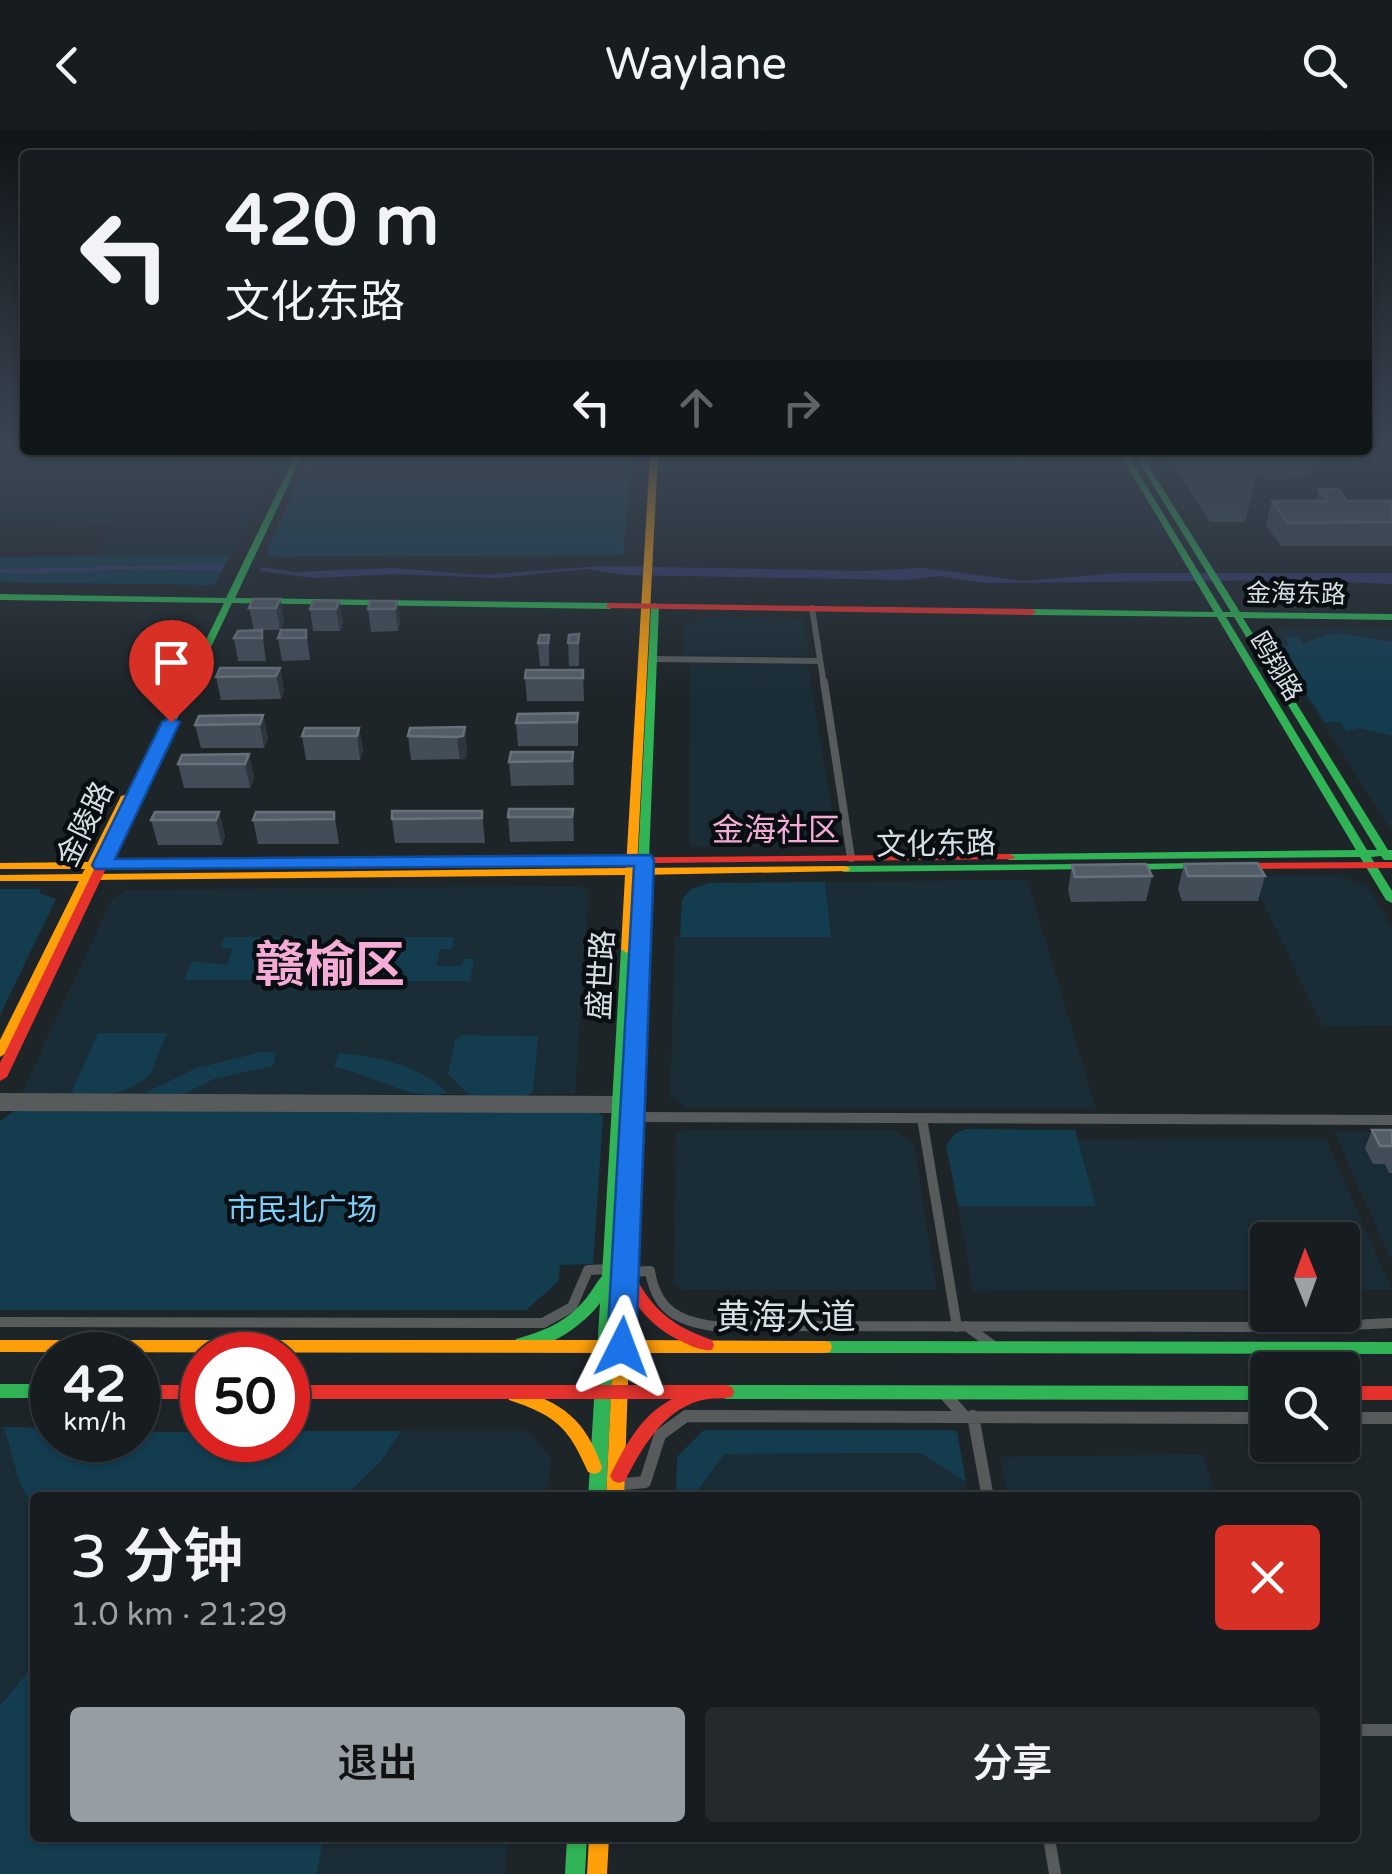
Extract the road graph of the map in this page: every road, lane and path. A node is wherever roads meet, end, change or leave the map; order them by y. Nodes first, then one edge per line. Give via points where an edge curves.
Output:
1 (257, 535) edge
2 (654, 535) edge
3 (1172, 535) edge
4 (1187, 535) edge
5 (0, 595) edge
6 (227, 598) junction
7 (651, 604) junction
8 (812, 608) junction
9 (1218, 612) junction
10 (1235, 613) junction
11 (1392, 615) edge
12 (653, 659) junction
13 (820, 661) junction
14 (851, 858) junction
15 (1367, 859) junction
16 (1390, 859) edge
17 (0, 866) edge
18 (638, 866) junction
19 (94, 871) junction
20 (0, 878) edge
21 (1392, 900) edge
22 (0, 1053) edge
23 (0, 1077) edge
24 (0, 1102) edge
25 (627, 1107) junction
26 (922, 1118) junction
27 (1392, 1120) edge
28 (610, 1269) junction
29 (626, 1270) junction
30 (0, 1322) edge
31 (1392, 1323) edge
32 (956, 1327) junction
33 (0, 1346) edge
34 (512, 1347) junction
35 (605, 1347) junction
36 (622, 1347) junction
37 (713, 1347) junction
38 (926, 1347) junction
39 (996, 1348) junction
40 (1392, 1348) edge
41 (0, 1392) edge
42 (30, 1392) edge
43 (310, 1392) edge
44 (504, 1392) junction
45 (602, 1392) junction
46 (620, 1392) junction
47 (710, 1392) junction
48 (943, 1392) junction
49 (996, 1392) junction
50 (1250, 1393) edge
51 (1360, 1393) edge
52 (1392, 1393) edge
53 (975, 1416) junction
54 (1250, 1418) edge
55 (1360, 1418) edge
56 (1392, 1418) edge
57 (598, 1482) junction
58 (615, 1488) edge
59 (597, 1492) edge
60 (987, 1492) edge
61 (1360, 1730) edge
62 (1392, 1730) edge
63 (577, 1842) edge
64 (599, 1842) edge
65 (1050, 1842) edge
66 (575, 1874) edge
67 (597, 1874) edge
68 (1055, 1874) edge

1 - 6 main road, 金陵路
2 - 7 main road, 盛世路
3 - 9 main road, 鸥翔路
4 - 10 main road, 鸥翔路
5 - 6 main road, 金海东路
6 - 7 main road, 金海东路
6 - 19 main road, 金陵路
7 - 8 main road, 金海东路
7 - 9 main road, 金海东路
7 - 12 main road, 盛世路
7 - 18 main road, 盛世路
8 - 9 main road, 金海东路
8 - 13 street
9 - 10 main road, 金海东路
9 - 15 main road, 鸥翔路
10 - 11 main road, 金海东路
10 - 16 main road, 鸥翔路
12 - 13 street
12 - 18 main road, 盛世路
13 - 14 street
14 - 15 main road, 文化东路
14 - 18 main road, 文化东路
15 - 16 main road, 文化东路
15 - 18 main road, 文化东路
15 - 21 main road, 鸥翔路
17 - 19 main road, 文化东路
18 - 19 main road, 文化东路
18 - 25 main road, 盛世路
19 - 20 main road, 文化东路
19 - 22 main road, 金陵路
19 - 23 main road, 金陵路
24 - 25 street
25 - 26 street
25 - 28 main road, 盛世路
25 - 29 main road, 盛世路
26 - 27 street
26 - 32 street
28 - 30 street via 588,1270 572,1307 543,1323
28 - 34 main road via 595,1303 574,1325
28 - 35 main road, 盛世路
29 - 32 street via 650,1271 664,1312 684,1323
29 - 36 main road, 盛世路
29 - 37 main road via 635,1297 658,1324
31 - 32 street
32 - 38 street
32 - 39 street
33 - 34 main road, 黄海大道
34 - 35 main road, 黄海大道
35 - 36 main road, 黄海大道
35 - 45 main road, 盛世路
36 - 37 main road, 黄海大道
36 - 46 main road, 盛世路
37 - 38 main road, 黄海大道
38 - 39 main road, 黄海大道
39 - 40 main road, 黄海大道
41 - 42 main road
43 - 44 main road
44 - 45 main road
44 - 57 main road via 546,1403 569,1418 586,1440
45 - 46 main road
45 - 57 main road, 盛世路
46 - 47 main road
46 - 58 main road, 盛世路
47 - 48 main road
47 - 58 main road via 652,1416
48 - 49 main road
48 - 53 street
49 - 50 main road
49 - 53 street
51 - 52 main road
53 - 54 street
53 - 58 street via 686,1416 656,1442 645,1482
53 - 60 street
55 - 56 street
57 - 59 main road, 盛世路
61 - 62 street
63 - 66 main road
64 - 67 main road
65 - 68 street

